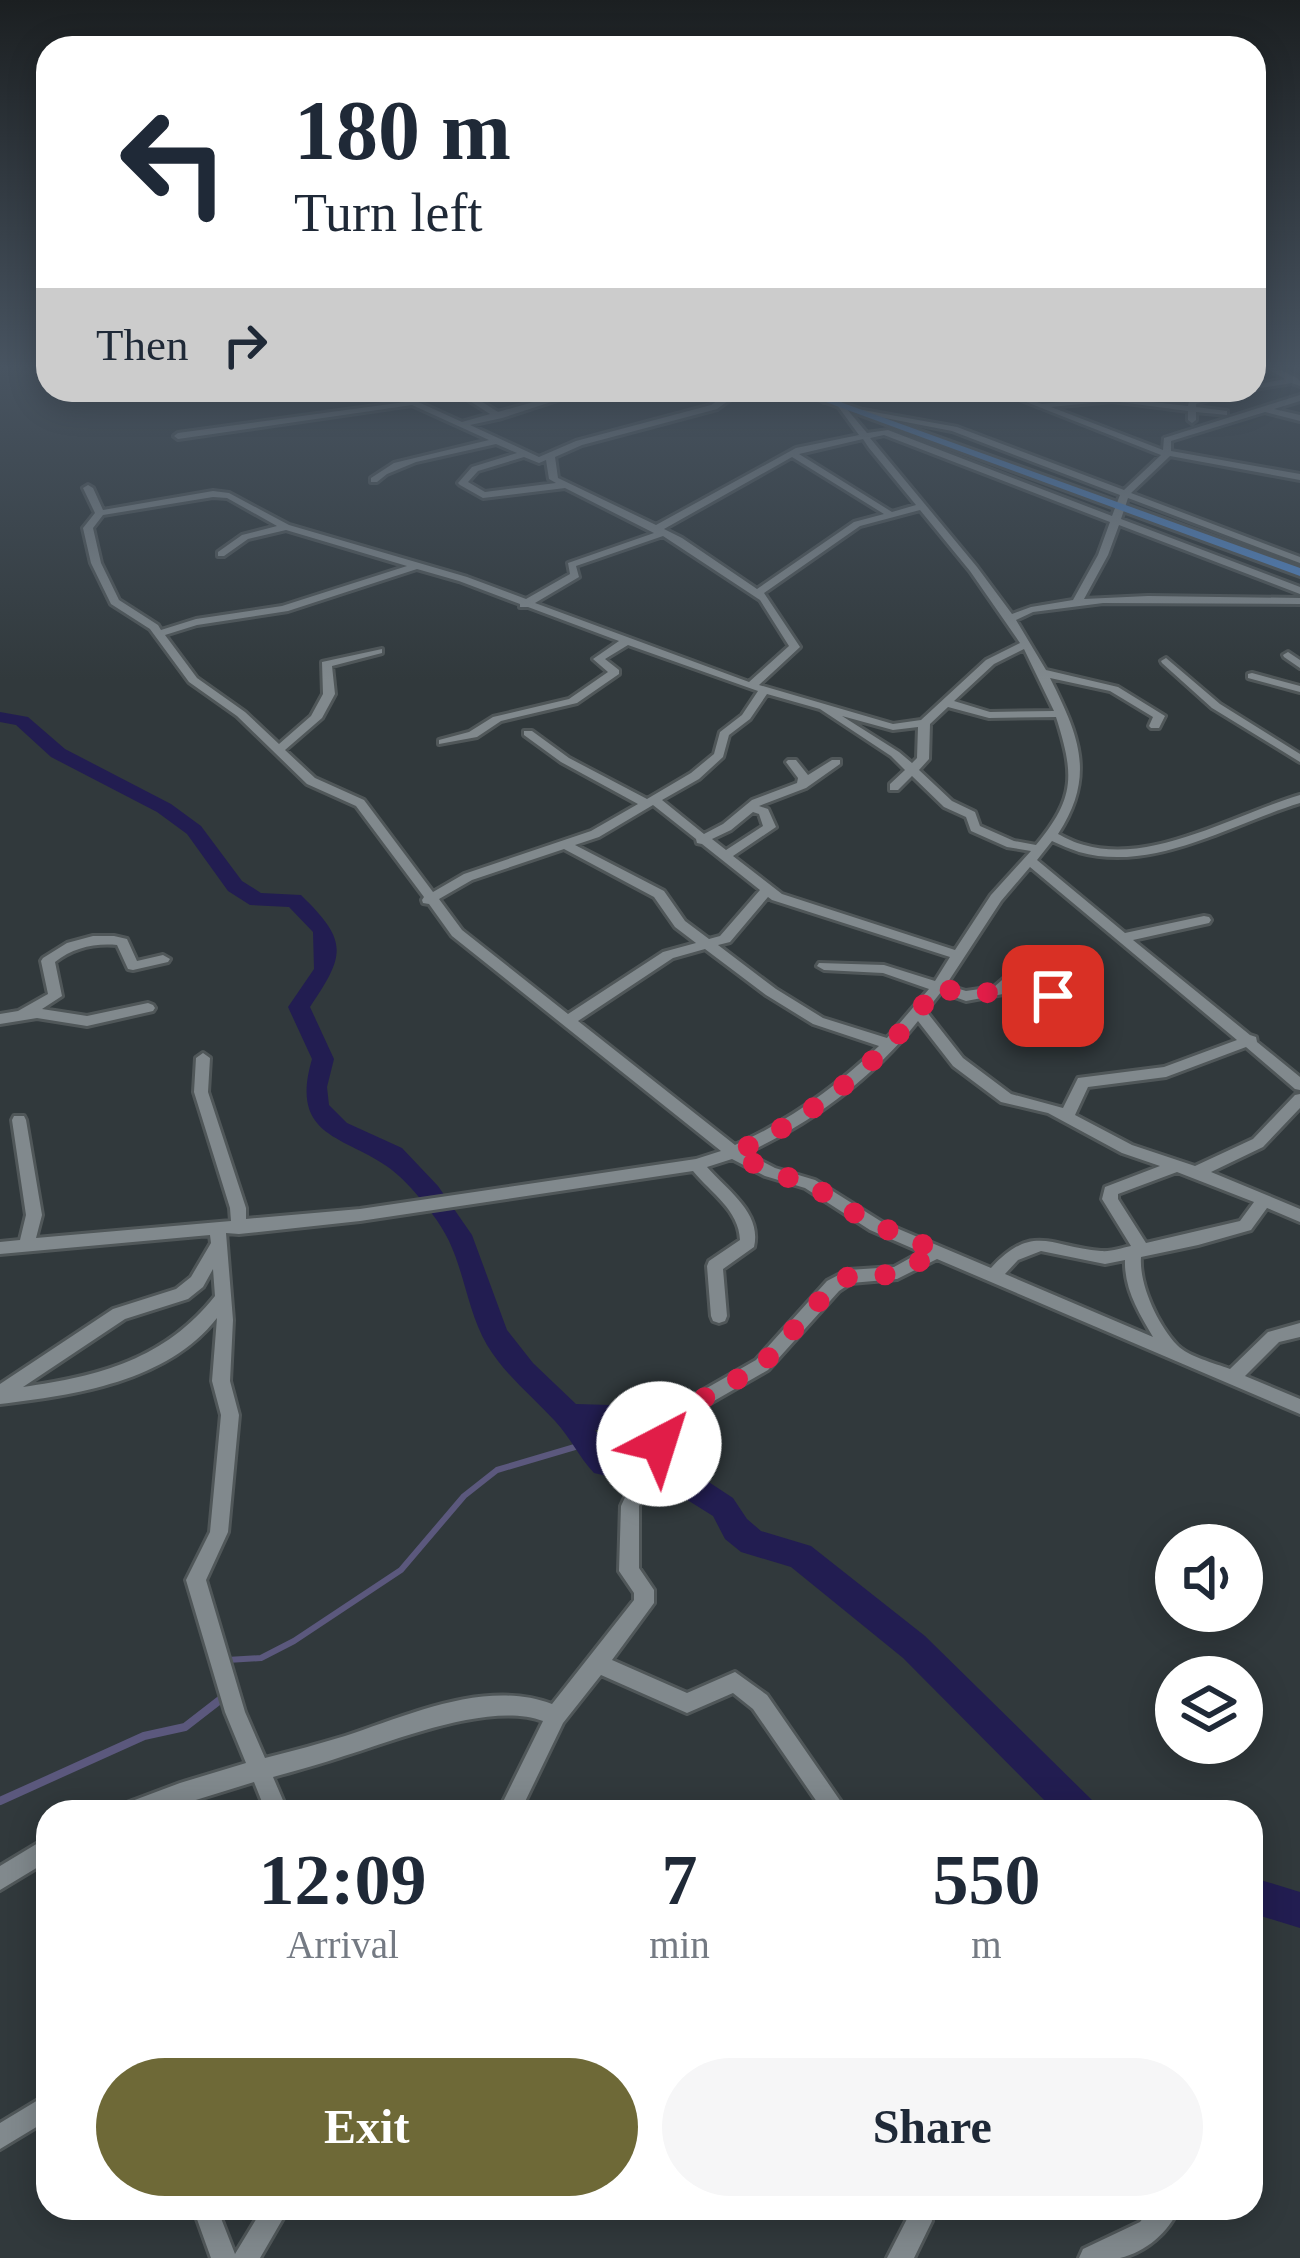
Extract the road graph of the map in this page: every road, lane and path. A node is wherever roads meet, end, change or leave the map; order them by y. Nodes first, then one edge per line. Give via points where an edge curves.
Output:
1 (395, 469) edge
2 (475, 469) edge
3 (551, 469) edge
4 (769, 469) edge
5 (818, 469) edge
6 (890, 469) edge
7 (1003, 469) edge
8 (1017, 469) edge
9 (1153, 469) edge
10 (1256, 469) edge
11 (1300, 477) edge
12 (374, 480) dead end
13 (566, 485) junction
14 (88, 488) dead end
15 (920, 507) junction
16 (1120, 507) junction
17 (888, 512) junction
18 (100, 513) junction
19 (286, 527) junction
20 (658, 532) junction
21 (221, 554) dead end
22 (1300, 560) edge
23 (413, 567) junction
24 (1300, 572) edge
25 (1300, 591) edge
26 (757, 593) junction
27 (1300, 601) edge
28 (1076, 604) junction
29 (524, 605) junction
30 (1010, 619) junction
31 (158, 634) junction
32 (628, 640) junction
33 (1025, 644) junction
34 (378, 651) dead end
35 (1288, 655) dead end
36 (1166, 662) dead end
37 (1300, 665) edge
38 (1040, 672) junction
39 (1252, 676) dead end
40 (758, 688) junction
41 (1300, 689) edge
42 (944, 702) junction
43 (823, 706) junction
44 (1060, 714) junction
45 (924, 723) junction
46 (885, 725) junction
47 (1155, 726) dead end
48 (528, 733) dead end
49 (875, 741) junction
50 (443, 742) dead end
51 (278, 750) junction
52 (1300, 759) edge
53 (792, 762) dead end
54 (836, 762) dead end
55 (915, 770) junction
56 (804, 782) junction
57 (894, 787) dead end
58 (1300, 799) edge
59 (650, 802) junction
60 (750, 806) junction
61 (1052, 836) junction
62 (701, 840) junction
63 (566, 845) junction
64 (1035, 855) junction
65 (724, 856) junction
66 (766, 891) junction
67 (428, 900) junction
68 (1204, 920) dead end
69 (1125, 937) junction
70 (709, 944) junction
71 (960, 956) junction
72 (163, 958) dead end
73 (824, 966) dead end
74 (1057, 966) dead end
75 (938, 985) junction
76 (1002, 988) junction
77 (1048, 990) dead end
78 (148, 1008) dead end
79 (918, 1011) junction
80 (23, 1014) junction
81 (0, 1019) edge
82 (568, 1021) junction
83 (1251, 1040) junction
84 (889, 1044) junction
85 (203, 1058) dead end
86 (1300, 1085) edge
87 (1300, 1100) edge
88 (1067, 1116) junction
89 (19, 1120) dead end
90 (734, 1153) junction
91 (697, 1165) junction
92 (1177, 1166) junction
93 (1196, 1172) junction
94 (1264, 1200) junction
95 (1300, 1216) edge
96 (239, 1228) junction
97 (219, 1237) junction
98 (26, 1247) junction
99 (0, 1249) edge
100 (938, 1251) junction
101 (1138, 1252) junction
102 (994, 1276) junction
103 (223, 1298) junction
104 (719, 1316) dead end
105 (1300, 1330) edge
106 (1175, 1355) junction
107 (1234, 1376) junction
108 (0, 1395) edge
109 (1300, 1407) edge
110 (599, 1664) junction
111 (556, 1716) junction
112 (261, 1767) junction
113 (166, 1800) edge
114 (273, 1800) edge
115 (515, 1800) edge
116 (829, 1800) edge
117 (36, 1856) edge
118 (0, 1879) edge
119 (36, 2114) edge
120 (0, 2138) edge
121 (210, 2220) edge
122 (270, 2220) edge
123 (920, 2220) edge
124 (1158, 2220) edge
125 (224, 2258) edge
126 (246, 2258) edge
127 (900, 2258) edge
128 (1092, 2258) edge

1 - 12 street
2 - 13 street via 463,482 483,495
3 - 13 street
4 - 20 street
5 - 17 street
6 - 15 street
7 - 16 street
8 - 16 main road
9 - 16 street
10 - 11 street
13 - 20 street
14 - 18 street
15 - 17 street
15 - 30 street
16 - 22 street
16 - 24 main road
16 - 25 street
16 - 28 street
17 - 26 street
18 - 19 street via 213,494
18 - 31 street via 88,528 99,571 115,602
19 - 21 street via 245,537
19 - 23 street
20 - 26 street
20 - 29 street via 572,565 575,575
23 - 29 street
23 - 31 street via 284,609
26 - 40 street via 795,647
27 - 28 street
28 - 30 street
29 - 32 street
30 - 33 street
31 - 51 street via 187,674
32 - 40 street
32 - 50 street via 598,659 614,672 572,701
33 - 38 street
33 - 42 street via 989,662
34 - 51 street via 326,664 329,694 316,718
35 - 37 street
36 - 52 street via 1216,706
38 - 44 street
38 - 47 street via 1122,692 1159,716
39 - 41 street
40 - 43 street
40 - 59 street via 719,754
42 - 44 street via 989,715
42 - 45 street
43 - 46 street
43 - 49 street
44 - 61 street via 1076,772
45 - 46 street
45 - 55 street via 924,756
46 - 49 street
48 - 59 street
49 - 55 street
51 - 67 street via 311,781 360,803
53 - 56 street
54 - 56 street
55 - 57 street
55 - 64 street via 971,815 975,828
56 - 60 street
58 - 61 street via 1142,854 1080,850
59 - 62 street
59 - 63 street
60 - 62 street
60 - 65 street via 770,827
61 - 64 street
62 - 65 street
63 - 67 street via 468,877
63 - 70 street via 659,894 680,924
64 - 69 street
64 - 71 street
65 - 66 street
66 - 70 street via 725,939
66 - 71 street
67 - 82 street via 457,933
68 - 69 street
69 - 83 street
70 - 82 street via 668,955
70 - 84 street via 818,1021
71 - 75 street
72 - 80 street via 134,966 112,939 56,952 48,962 55,996
73 - 75 street via 884,969
74 - 76 street
75 - 76 street via 966,996
75 - 79 street
76 - 77 street via 1038,1002 1051,999
78 - 80 street via 87,1021
79 - 84 street
79 - 88 street via 974,1075 1015,1102
80 - 81 street
82 - 90 street
83 - 86 street
83 - 88 street via 1166,1072 1083,1082
84 - 90 street via 796,1120
85 - 96 street via 201,1091
87 - 93 street via 1258,1142
88 - 92 street
89 - 98 street via 34,1215
90 - 91 street
90 - 100 street
91 - 96 street
91 - 104 street via 750,1232 748,1243 715,1266
92 - 93 street
92 - 101 street via 1111,1191
93 - 94 street
94 - 95 street
94 - 101 street via 1245,1226
96 - 97 street
97 - 98 street
97 - 103 street
97 - 108 street via 197,1282 182,1294 107,1320
98 - 99 street
100 - 102 street
100 - 110 street via 897,1274 848,1277 833,1286 762,1365 655,1426 659,1444 630,1506 629,1571 644,1603
101 - 102 street via 1096,1258 1040,1245 1012,1256
101 - 106 street via 1131,1267 1142,1305
102 - 106 street
103 - 108 street via 197,1330 158,1356 69,1389
103 - 112 street via 221,1381 230,1415 224,1485 219,1532 196,1580
105 - 107 street via 1274,1337
106 - 107 street
107 - 109 street
110 - 111 street
110 - 116 street via 687,1703 735,1682 760,1702
111 - 112 street via 518,1706 435,1716
111 - 115 street
112 - 113 street
112 - 114 street
117 - 118 street
119 - 120 street
121 - 125 street
122 - 126 street
123 - 127 street
124 - 128 street

